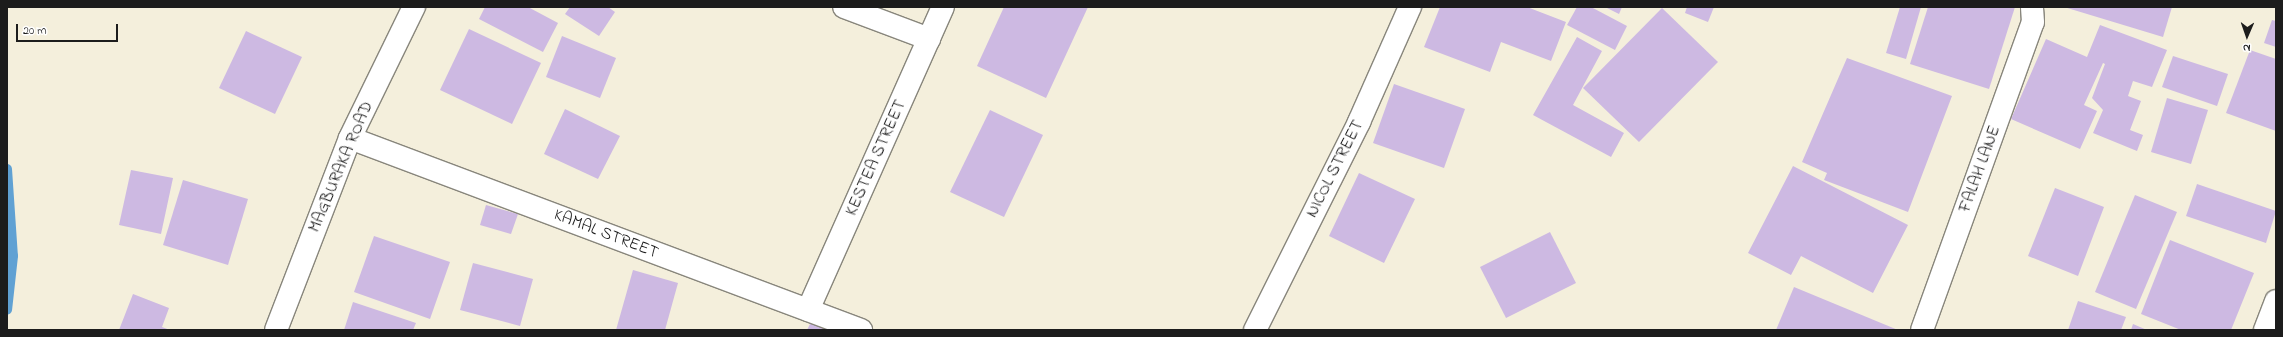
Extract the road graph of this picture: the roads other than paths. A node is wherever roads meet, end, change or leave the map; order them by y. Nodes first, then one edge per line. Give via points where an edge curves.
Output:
1 (414, 7) edge
2 (844, 7) edge
3 (943, 7) edge
4 (1410, 7) edge
5 (2032, 7) edge
6 (929, 39) junction
7 (350, 138) junction
8 (2276, 301) edge
9 (808, 310) junction
10 (276, 330) edge
11 (861, 330) edge
12 (1255, 330) edge
13 (1922, 330) edge
14 (2264, 330) edge

1 - 7 street, MAGBURAKA ROAD
2 - 6 street
3 - 6 street, KESTEA STREET
4 - 12 street, NICOL STREET via 1359,122
5 - 13 street, FALAH LANE via 2033,22
6 - 9 street, KESTEA STREET
7 - 9 street, KAMAL STREET
7 - 10 street, MAGBURAKA ROAD
8 - 14 street
9 - 11 street, KAMAL STREET

